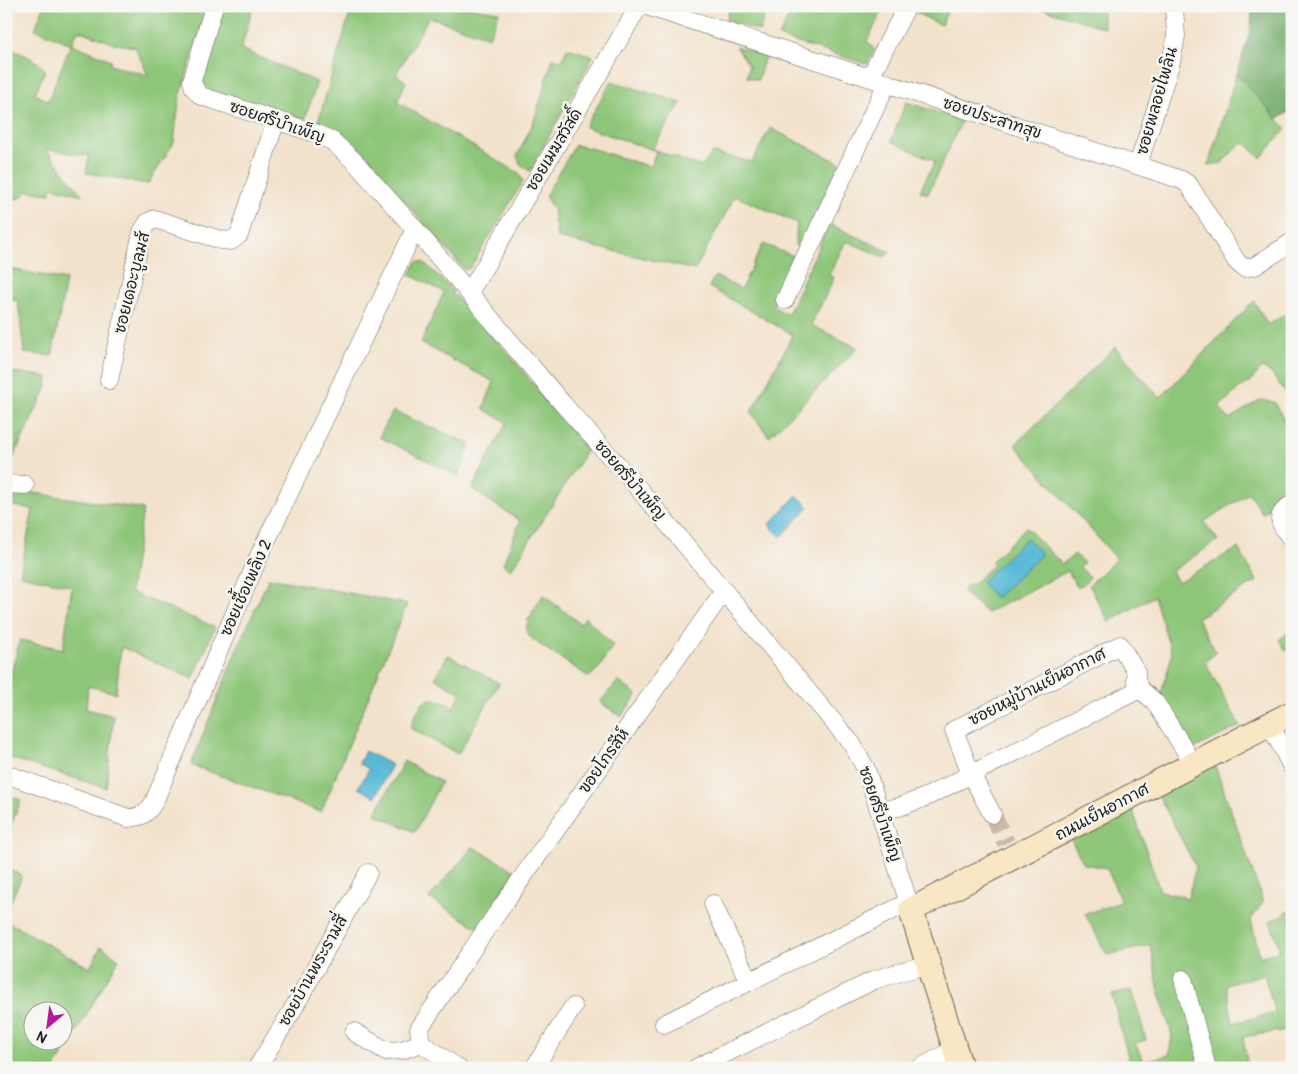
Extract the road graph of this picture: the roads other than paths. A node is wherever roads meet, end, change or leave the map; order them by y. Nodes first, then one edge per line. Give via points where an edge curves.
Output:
1 (214, 6) edge
2 (639, 6) edge
3 (646, 6) edge
4 (908, 6) edge
5 (1174, 6) edge
6 (870, 77) junction
7 (887, 83) junction
8 (276, 120) junction
9 (1138, 165) junction
10 (415, 229) junction
11 (1292, 242) edge
12 (469, 293) junction
13 (785, 300) dead end
14 (109, 380) dead end
15 (6, 484) edge
16 (25, 485) dead end
17 (1292, 504) edge
18 (1292, 540) edge
19 (724, 591) junction
20 (1140, 689) junction
21 (1292, 713) edge
22 (1270, 724) junction
23 (1193, 763) junction
24 (1292, 767) edge
25 (6, 774) edge
26 (972, 774) junction
27 (880, 811) junction
28 (992, 814) tunnel mouth
29 (368, 873) dead end
30 (713, 904) dead end
31 (910, 906) junction
32 (928, 964) junction
33 (1182, 979) dead end
34 (748, 982) junction
35 (573, 1007) dead end
36 (664, 1024) dead end
37 (354, 1032) dead end
38 (421, 1042) junction
39 (958, 1058) edge
40 (257, 1068) edge
41 (458, 1068) edge
42 (534, 1068) edge
43 (696, 1068) edge
44 (920, 1068) edge
45 (1207, 1068) edge

1 - 8 street, ซอยศรีบำเพ็ญ via 192,81 194,88 201,96
2 - 12 street, ซอยเมฆสวัสดิ์
3 - 6 street, ซอยประสาทสุข
4 - 6 street
5 - 9 street, ซอยพลอยไพลิน via 1176,36 1171,62
6 - 7 street, ซอยประสาทสุข
7 - 9 street, ซอยประสาทสุข
7 - 13 street
8 - 10 street, ซอยศรีบำเพ็ญ via 332,141 366,173
8 - 14 street, ซอยเดอะบูลมส์ via 239,234 231,241 156,219 148,222 136,253
9 - 11 street, ซอยประสาทสุข via 1190,185 1237,262 1244,268 1255,266
10 - 12 street, ซอยศรีบำเพ็ญ
10 - 25 street, ซอยเชื้อเพลิง 2 via 260,554 149,812 140,818 128,818
12 - 19 street, ซอยศรีบำเพ็ญ
15 - 16 street
17 - 18 street via 1282,511 1280,520
19 - 27 street, ซอยศรีบำเพ็ญ via 852,744 866,769
19 - 38 street, ฃอยโกรสีห์ via 484,932 419,1029
20 - 23 street, ซอยหมู่บ้านเย็นอากาศ via 1155,702
20 - 26 street
20 - 26 street, ซอยหมู่บ้านเย็นอากาศ via 1136,672 1120,645 954,730
21 - 22 street, ถนนเย็นอากาศ
22 - 23 street, ถนนเย็นอากาศ
22 - 24 street
23 - 31 street, ถนนเย็นอากาศ via 1010,851
26 - 27 street via 926,797
26 - 28 street, ซอยหมู่บ้านเย็นอากาศ
27 - 31 street, ซอยศรีบำเพ็ญ
29 - 40 street, ซอยบ้านพระรามสี่
30 - 34 street
31 - 32 street, ซอยศรีบำเพ็ญ
31 - 34 street
32 - 39 street, ซอยศรีบำเพ็ญ
32 - 43 street via 874,980
33 - 45 street
34 - 36 street
35 - 42 street
37 - 38 street via 386,1051 402,1050
38 - 41 street
39 - 44 street

